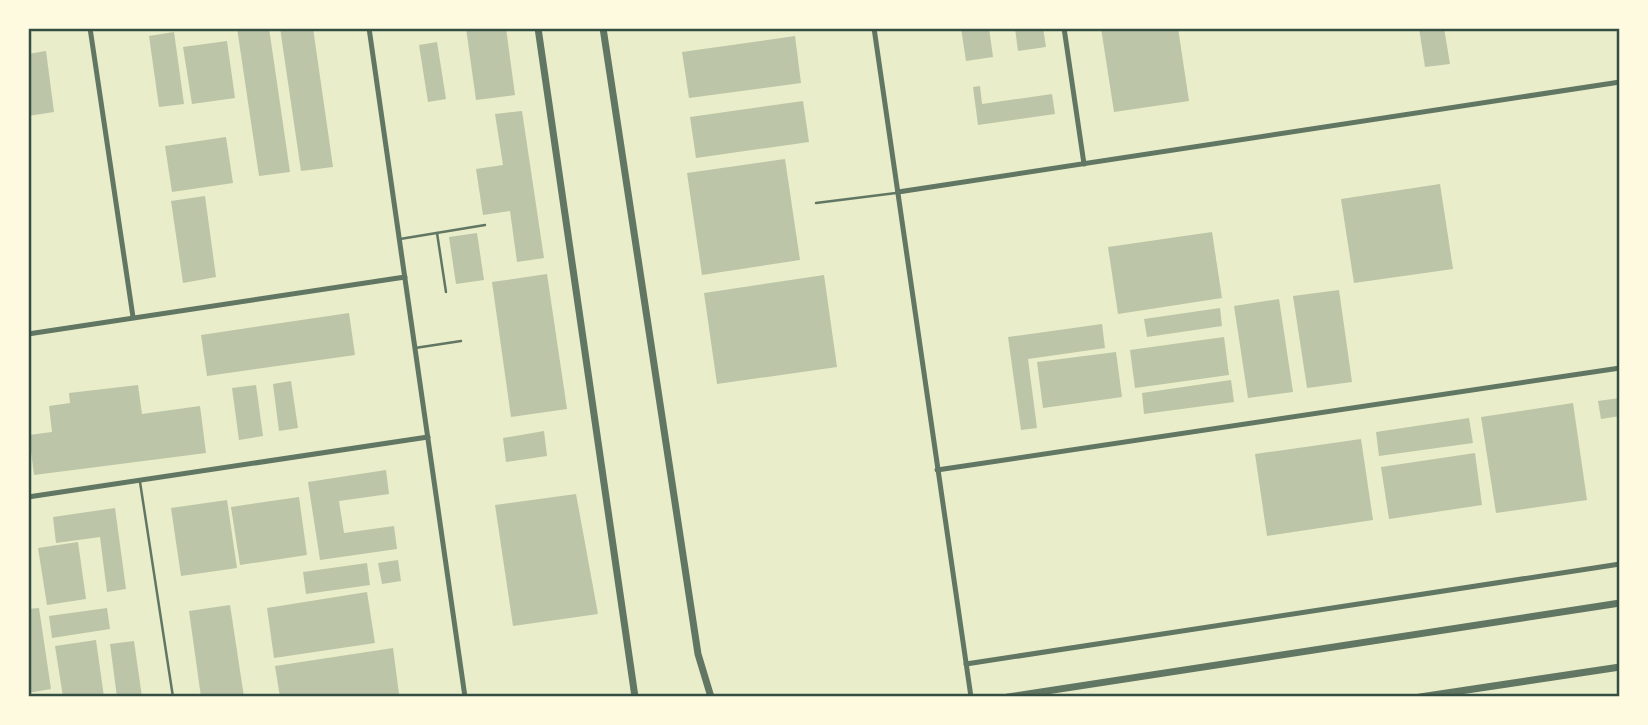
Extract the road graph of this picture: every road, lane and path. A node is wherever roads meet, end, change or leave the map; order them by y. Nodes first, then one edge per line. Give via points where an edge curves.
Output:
1 (90, 28) edge
2 (369, 28) edge
3 (538, 28) edge
4 (603, 28) edge
5 (874, 28) edge
6 (1064, 28) edge
7 (1620, 82) edge
8 (1084, 164) junction
9 (898, 192) junction
10 (816, 203) dead end
11 (485, 225) dead end
12 (437, 233) junction
13 (400, 239) junction
14 (405, 277) junction
15 (446, 292) dead end
16 (133, 317) junction
17 (28, 334) edge
18 (461, 341) dead end
19 (415, 348) junction
20 (1620, 368) edge
21 (428, 438) junction
22 (937, 470) junction
23 (140, 482) junction
24 (28, 498) edge
25 (1620, 565) edge
26 (1620, 603) edge
27 (966, 664) junction
28 (1620, 667) edge
29 (173, 697) edge
30 (465, 697) edge
31 (635, 697) edge
32 (711, 697) edge
33 (971, 697) edge
34 (1008, 697) edge
35 (1420, 697) edge

1 - 16 street
2 - 13 street
3 - 31 street
4 - 32 street via 698,654
5 - 9 street
6 - 8 street
7 - 8 street
8 - 9 street
9 - 10 lane
9 - 22 street
11 - 12 lane
12 - 13 lane
12 - 15 lane
13 - 14 street
14 - 16 street
14 - 19 street
16 - 17 street
18 - 19 lane
19 - 21 street
20 - 22 street
21 - 23 street
21 - 30 street
22 - 27 street
23 - 24 street
23 - 29 lane
25 - 27 street
26 - 34 street
27 - 33 street
28 - 35 street

